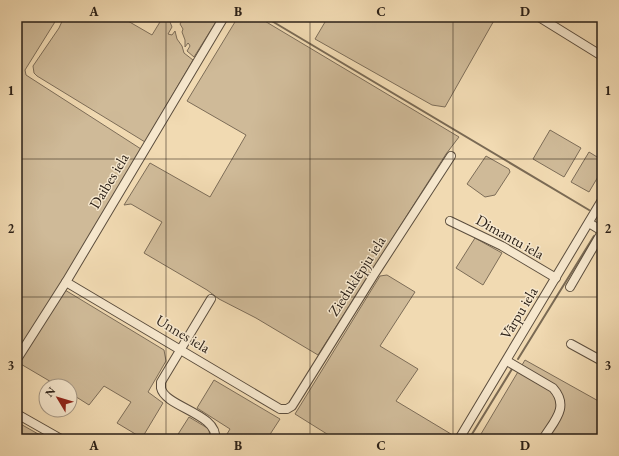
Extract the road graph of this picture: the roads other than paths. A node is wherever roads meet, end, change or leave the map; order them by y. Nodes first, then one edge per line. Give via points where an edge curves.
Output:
1 (224, 17) edge
2 (544, 18) edge
3 (602, 56) edge
4 (451, 156) dead end
5 (602, 200) edge
6 (450, 221) dead end
7 (588, 223) junction
8 (602, 232) edge
9 (556, 278) junction
10 (66, 282) junction
11 (570, 287) dead end
12 (211, 299) dead end
13 (572, 344) dead end
14 (181, 349) junction
15 (17, 359) edge
16 (507, 361) junction
17 (602, 362) edge
18 (287, 409) joint
19 (17, 414) edge
20 (61, 439) edge
21 (216, 439) edge
22 (459, 439) edge
23 (543, 439) edge

1 - 10 street, Daibes iela
2 - 3 street
4 - 18 street, Zieduklēpju iela via 292,406
5 - 7 street, Vārpu iela
6 - 9 street, Dimantu iela via 502,246
7 - 8 street
7 - 9 street, Vārpu iela
8 - 11 street
9 - 16 street, Vārpu iela
10 - 14 street, Unnes iela
10 - 15 street, Daibes iela
12 - 14 street
13 - 17 street
14 - 18 street, Unnes iela via 280,409
14 - 21 street via 161,382 161,388 166,396 211,424
16 - 22 street, Vārpu iela
16 - 23 street via 553,388 558,394 560,412
19 - 20 street

